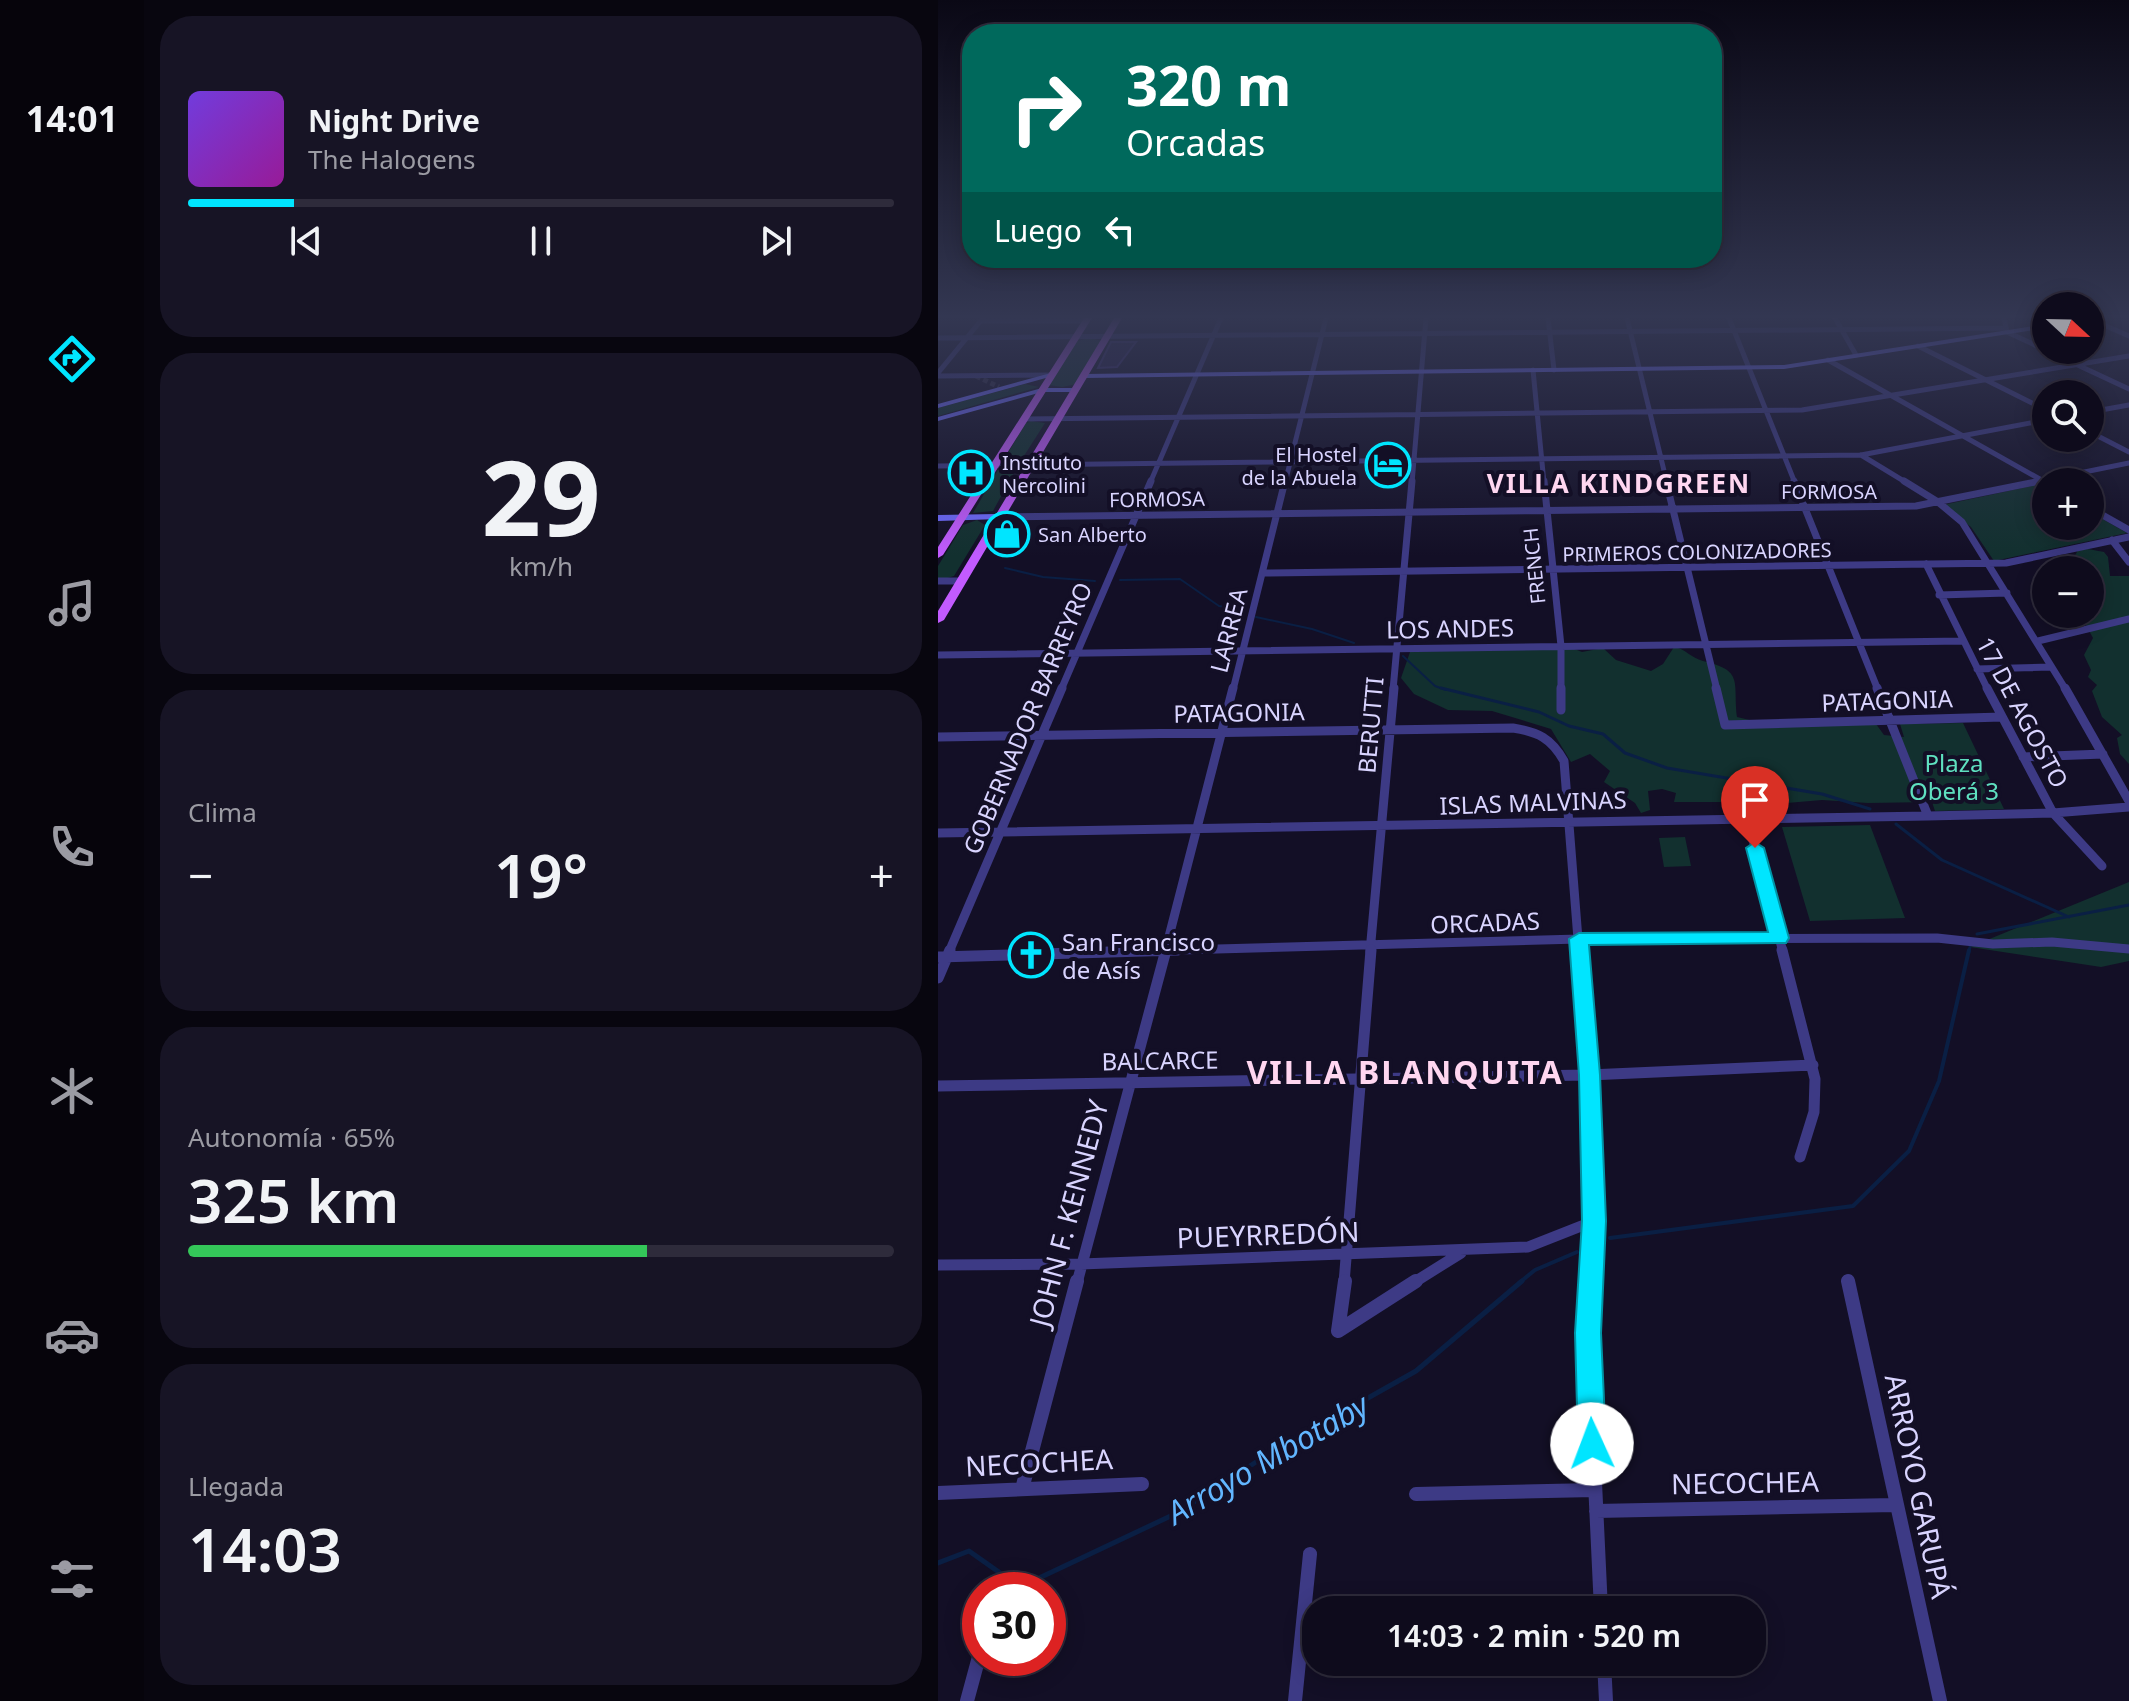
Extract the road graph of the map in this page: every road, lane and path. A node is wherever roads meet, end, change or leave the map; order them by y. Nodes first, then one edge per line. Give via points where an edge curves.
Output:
1 (968, 397) edge
2 (1016, 397) edge
3 (1038, 397) edge
4 (1070, 397) edge
5 (1187, 397) edge
6 (1307, 397) edge
7 (1419, 397) edge
8 (1536, 397) edge
9 (1647, 397) edge
10 (1760, 397) edge
11 (1891, 397) edge
12 (1893, 397) edge
13 (2129, 405) edge
14 (938, 406) edge
15 (2104, 409) edge
16 (1765, 411) junction
17 (1650, 412) junction
18 (1537, 413) junction
19 (1418, 415) junction
20 (1303, 416) junction
21 (1178, 417) junction
22 (1057, 418) junction
23 (938, 419) edge
24 (1025, 419) junction
25 (2032, 423) edge
26 (1962, 437) junction
27 (2104, 439) edge
28 (2129, 452) edge
29 (1783, 455) junction
30 (1861, 455) junction
31 (1661, 457) junction
32 (1542, 458) junction
33 (1414, 460) junction
34 (1291, 461) junction
35 (1159, 463) junction
36 (2129, 463) edge
37 (1029, 464) junction
38 (995, 465) junction
39 (938, 466) edge
40 (2104, 469) edge
41 (2032, 475) edge
42 (2032, 484) edge
43 (1938, 502) junction
44 (1806, 507) junction
45 (1673, 509) junction
46 (1547, 510) junction
47 (1409, 513) junction
48 (1278, 514) junction
49 (1136, 516) junction
50 (2104, 516) edge
51 (997, 517) junction
52 (938, 518) edge
53 (962, 518) junction
54 (2129, 530) edge
55 (2129, 537) edge
56 (2112, 540) junction
57 (938, 555) edge
58 (2129, 562) edge
59 (1926, 564) junction
60 (1988, 564) junction
61 (1828, 565) junction
62 (1687, 568) junction
63 (1553, 570) junction
64 (1404, 571) junction
65 (1263, 573) junction
66 (938, 581) edge
67 (961, 581) junction
68 (2007, 593) junction
69 (1939, 595) junction
70 (2129, 619) edge
71 (938, 620) edge
72 (1963, 641) junction
73 (2038, 641) junction
74 (1859, 643) junction
75 (1706, 644) junction
76 (1561, 646) junction
77 (1397, 648) junction
78 (1243, 651) junction
79 (1077, 653) junction
80 (938, 655) edge
81 (2051, 667) junction
82 (1977, 669) junction
83 (1561, 710) dead end
84 (2002, 717) junction
85 (1890, 720) junction
86 (1390, 730) junction
87 (1222, 732) junction
88 (1042, 735) junction
89 (938, 737) edge
90 (2103, 754) junction
91 (2023, 757) junction
92 (2129, 801) edge
93 (2129, 807) edge
94 (2053, 813) junction
95 (1928, 816) junction
96 (1747, 818) junction
97 (1570, 821) junction
98 (1382, 826) junction
99 (1198, 829) junction
100 (1000, 832) junction
101 (938, 833) edge
102 (2102, 866) dead end
103 (1779, 938) junction
104 (1579, 939) junction
105 (1371, 945) junction
106 (2129, 949) edge
107 (1164, 951) junction
108 (942, 957) edge
109 (938, 978) edge
110 (1813, 1065) junction
111 (1589, 1075) junction
112 (1360, 1080) junction
113 (1130, 1082) junction
114 (938, 1086) edge
115 (1800, 1157) dead end
116 (1594, 1221) junction
117 (1464, 1251) junction
118 (1348, 1256) junction
119 (1081, 1264) junction
120 (938, 1265) edge
121 (1848, 1281) dead end
122 (1142, 1484) dead end
123 (1022, 1489) junction
124 (1594, 1490) junction
125 (938, 1493) edge
126 (1416, 1494) dead end
127 (1895, 1505) junction
128 (1596, 1511) junction
129 (1310, 1554) dead end
130 (1600, 1596) edge
131 (974, 1676) edge
132 (1605, 1676) edge
133 (967, 1701) edge
134 (1295, 1701) edge
135 (1606, 1701) edge
136 (1940, 1701) edge

1 - 14 main road
2 - 23 main road
3 - 24 main road
4 - 22 main road
5 - 21 street, GOBERNADOR BARREYRO
6 - 20 street, LARREA
7 - 19 street, BERUTTI
8 - 18 street, FRENCH
9 - 17 street
10 - 16 street
11 - 16 street
12 - 26 street
13 - 15 street
16 - 17 street
16 - 29 street
17 - 18 street
17 - 31 street
18 - 19 street
18 - 32 street, FRENCH
19 - 20 street
19 - 33 street, BERUTTI
20 - 21 street
20 - 34 street, LARREA
21 - 22 street
21 - 35 street, GOBERNADOR BARREYRO
22 - 24 street
22 - 37 main road
24 - 38 main road
25 - 26 street
26 - 30 street
26 - 41 street
27 - 28 street
29 - 30 street
29 - 31 street
29 - 44 street
30 - 43 street
31 - 32 street
31 - 45 street
32 - 33 street
32 - 46 street, FRENCH
33 - 34 street
33 - 47 street, BERUTTI
34 - 35 street
34 - 48 street, LARREA
35 - 37 street
35 - 49 street, GOBERNADOR BARREYRO
36 - 40 street, FORMOSA
37 - 38 street
37 - 51 main road
38 - 39 street
38 - 53 main road
42 - 43 street, FORMOSA
43 - 44 street, FORMOSA
43 - 60 street via 1962,522
44 - 45 street, FORMOSA
44 - 61 street
45 - 46 street, FORMOSA
45 - 62 street
46 - 47 street, FORMOSA
46 - 63 street, FRENCH
47 - 48 street, FORMOSA
47 - 64 street, BERUTTI
48 - 49 street, FORMOSA
48 - 65 street, LARREA
49 - 51 street, FORMOSA
49 - 79 street, GOBERNADOR BARREYRO
50 - 54 street
51 - 53 main road
51 - 67 main road
52 - 53 main road
53 - 57 main road
55 - 56 street, PRIMEROS COLONIZADORES
56 - 58 street
56 - 60 street, PRIMEROS COLONIZADORES
59 - 60 street, PRIMEROS COLONIZADORES
59 - 61 street, PRIMEROS COLONIZADORES
59 - 69 street, 17 DE AGOSTO
60 - 68 street
61 - 62 street, PRIMEROS COLONIZADORES
61 - 74 street
62 - 63 street, PRIMEROS COLONIZADORES
62 - 75 street
63 - 64 street, PRIMEROS COLONIZADORES
63 - 76 street, FRENCH
64 - 65 street, PRIMEROS COLONIZADORES
64 - 77 street, BERUTTI
65 - 78 street, LARREA
66 - 67 street
67 - 71 main road
68 - 69 street
68 - 73 street
69 - 72 street, 17 DE AGOSTO
70 - 73 street
72 - 74 street, LOS ANDES
72 - 82 street, 17 DE AGOSTO
73 - 81 street
74 - 75 street, LOS ANDES
74 - 85 street
75 - 76 street, LOS ANDES
75 - 85 street, PATAGONIA via 1725,725
76 - 77 street, LOS ANDES
76 - 83 street, FRENCH
77 - 78 street, LOS ANDES
77 - 86 street, BERUTTI
78 - 79 street, LOS ANDES
78 - 87 street, LARREA
79 - 80 street, LOS ANDES
79 - 88 street, GOBERNADOR BARREYRO
81 - 82 street
81 - 90 street
82 - 84 street, 17 DE AGOSTO
84 - 85 street, PATAGONIA
84 - 91 street, 17 DE AGOSTO
85 - 95 street
86 - 87 street, PATAGONIA
86 - 97 street, PATAGONIA via 1540,731 1564,761
86 - 98 street, BERUTTI
87 - 88 street, PATAGONIA
87 - 99 street, LARREA
88 - 89 street, PATAGONIA
88 - 100 street, GOBERNADOR BARREYRO
90 - 91 street
90 - 92 street
91 - 94 street, 17 DE AGOSTO
93 - 94 street, ISLAS MALVINAS
94 - 95 street, ISLAS MALVINAS
94 - 102 street, 17 DE AGOSTO
95 - 96 street, ISLAS MALVINAS
96 - 97 street, ISLAS MALVINAS
96 - 103 street
97 - 98 street, ISLAS MALVINAS
97 - 104 street
98 - 99 street, ISLAS MALVINAS
98 - 105 street, BERUTTI
99 - 100 street, ISLAS MALVINAS
99 - 107 street, LARREA
100 - 101 street, ISLAS MALVINAS
100 - 108 street, GOBERNADOR BARREYRO
103 - 104 street, ORCADAS
103 - 106 street, ORCADAS via 1937,938
103 - 110 street
104 - 105 street, ORCADAS
104 - 111 street
105 - 107 street, ORCADAS
105 - 112 street, BERUTTI
107 - 108 street, ORCADAS
107 - 113 street, JOHN F. KENNEDY
108 - 109 street, GOBERNADOR BARREYRO
110 - 111 street, BALCARCE
110 - 115 street via 1818,1097
111 - 112 street, BALCARCE
111 - 116 street
112 - 113 street, BALCARCE
112 - 118 street, BERUTTI
113 - 114 street, BALCARCE
113 - 119 street, JOHN F. KENNEDY
116 - 117 street, PUEYRREDÓN via 1528,1247
116 - 124 street via 1588,1333
117 - 118 street, PUEYRREDÓN
117 - 118 street, BERUTTI via 1338,1331
118 - 119 street, PUEYRREDÓN
119 - 120 street, PUEYRREDÓN
119 - 123 street, JOHN F. KENNEDY
121 - 127 street, ARROYO GARUPÁ
122 - 123 street, NECOCHEA
123 - 125 street, NECOCHEA
124 - 126 street
124 - 128 street
127 - 128 street, NECOCHEA
127 - 136 street, ARROYO GARUPÁ
128 - 130 street
129 - 134 street
131 - 133 street
132 - 135 street

